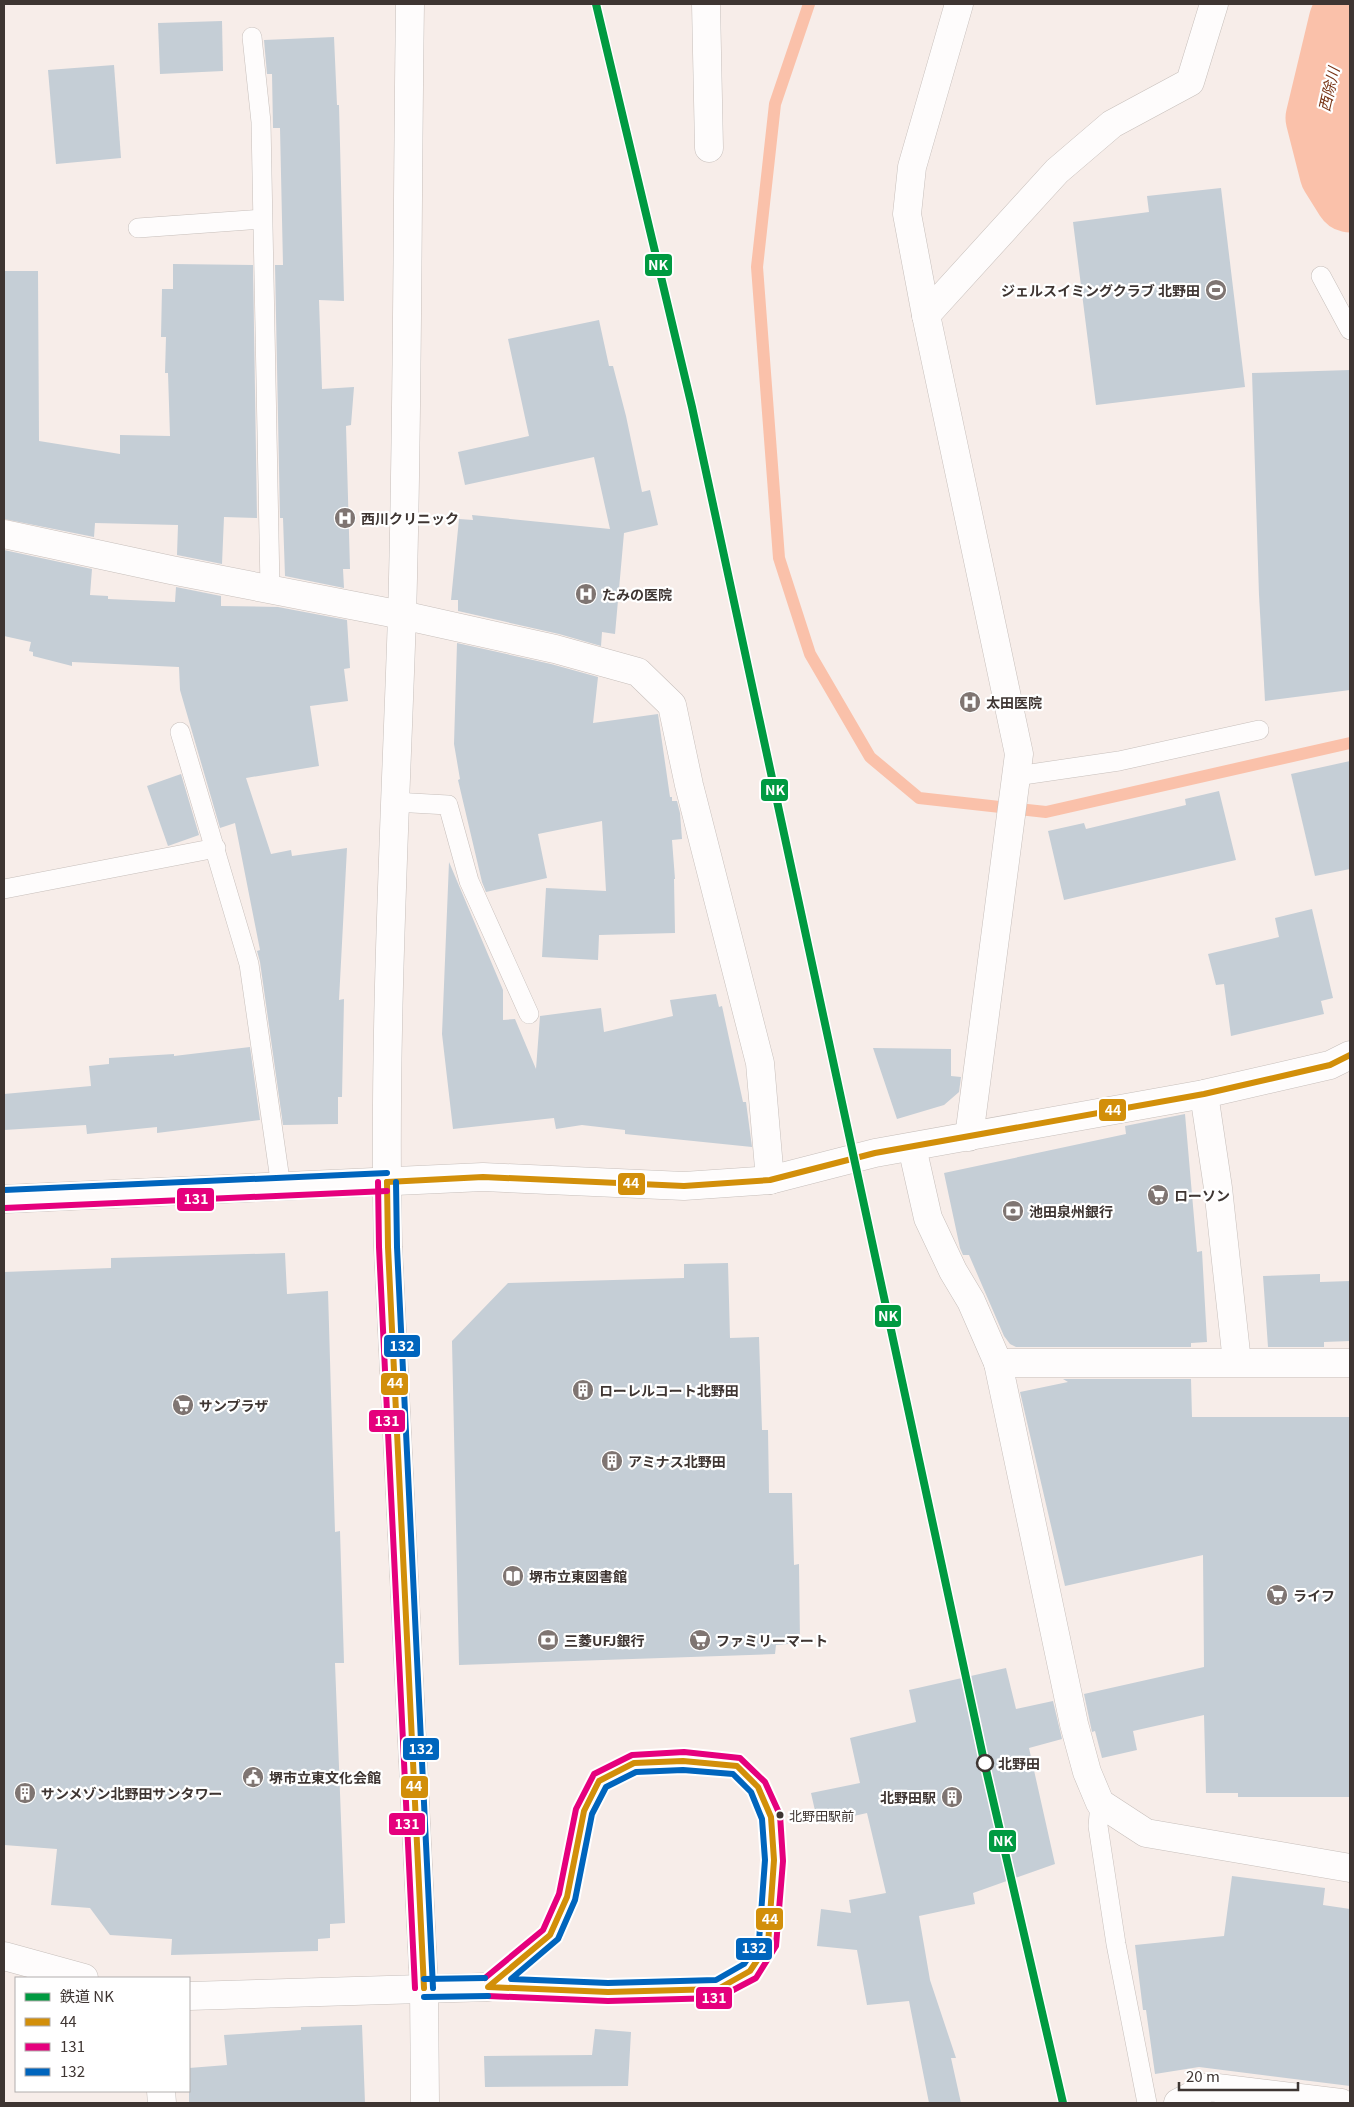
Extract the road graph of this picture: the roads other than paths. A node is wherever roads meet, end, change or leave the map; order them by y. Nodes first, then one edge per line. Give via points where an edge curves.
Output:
1 (410, 4) edge
2 (706, 4) edge
3 (959, 4) edge
4 (1214, 4) edge
5 (252, 37) dead end
6 (709, 148) dead end
7 (262, 219) junction
8 (138, 228) dead end
9 (1321, 276) dead end
10 (926, 315) junction
11 (1350, 330) edge
12 (4, 534) edge
13 (270, 588) junction
14 (402, 615) junction
15 (1259, 730) dead end
16 (180, 732) dead end
17 (1016, 776) junction
18 (394, 802) junction
19 (216, 848) junction
20 (4, 889) edge
21 (529, 1014) dead end
22 (1350, 1056) edge
23 (1204, 1094) junction
24 (969, 1137) junction
25 (912, 1147) junction
26 (770, 1180) junction
27 (386, 1182) junction
28 (281, 1187) junction
29 (4, 1199) edge
30 (1237, 1362) junction
31 (998, 1363) junction
32 (1350, 1364) edge
33 (1100, 1803) junction
34 (1350, 1868) edge
35 (4, 1956) edge
36 (80, 1977) edge
37 (488, 1987) junction
38 (424, 1988) junction
39 (190, 1996) edge
40 (1300, 2101) edge
41 (425, 2103) edge
42 (1148, 2103) edge
43 (1178, 2103) edge
44 (1342, 2103) edge

1 - 14 street
2 - 6 street
3 - 10 street via 912,166 907,214
4 - 10 street via 1190,82 1112,124 1057,171
5 - 7 lane via 261,122
7 - 8 lane
7 - 13 lane
9 - 11 lane
10 - 17 street via 1019,754
12 - 13 street
13 - 14 street
14 - 18 street
14 - 26 street via 555,649 638,672 672,705 689,785 760,1063
15 - 17 lane via 1119,761
16 - 19 lane
17 - 24 street
18 - 21 lane via 448,805 469,881
18 - 27 street
19 - 20 lane
19 - 28 lane via 249,964
22 - 23 street via 1330,1065
23 - 24 street
23 - 30 street
24 - 25 street
25 - 26 street via 852,1157
25 - 31 street via 928,1218 971,1301
26 - 27 street via 684,1186 483,1177
27 - 28 street
27 - 38 street
28 - 29 street
30 - 31 street
30 - 32 street
31 - 33 street via 1074,1724 1087,1772
33 - 34 street via 1146,1832
33 - 42 lane via 1098,1826 1115,1934
35 - 36 street
37 - 37 lane via 550,1935 567,1897 584,1811 599,1781 634,1762 683,1761 737,1766 758,1787 771,1817 774,1860 768,1944 750,1971 718,1989 608,1992
37 - 38 street
38 - 39 street
38 - 41 street
40 - 43 street via 1209,2087
40 - 44 street

